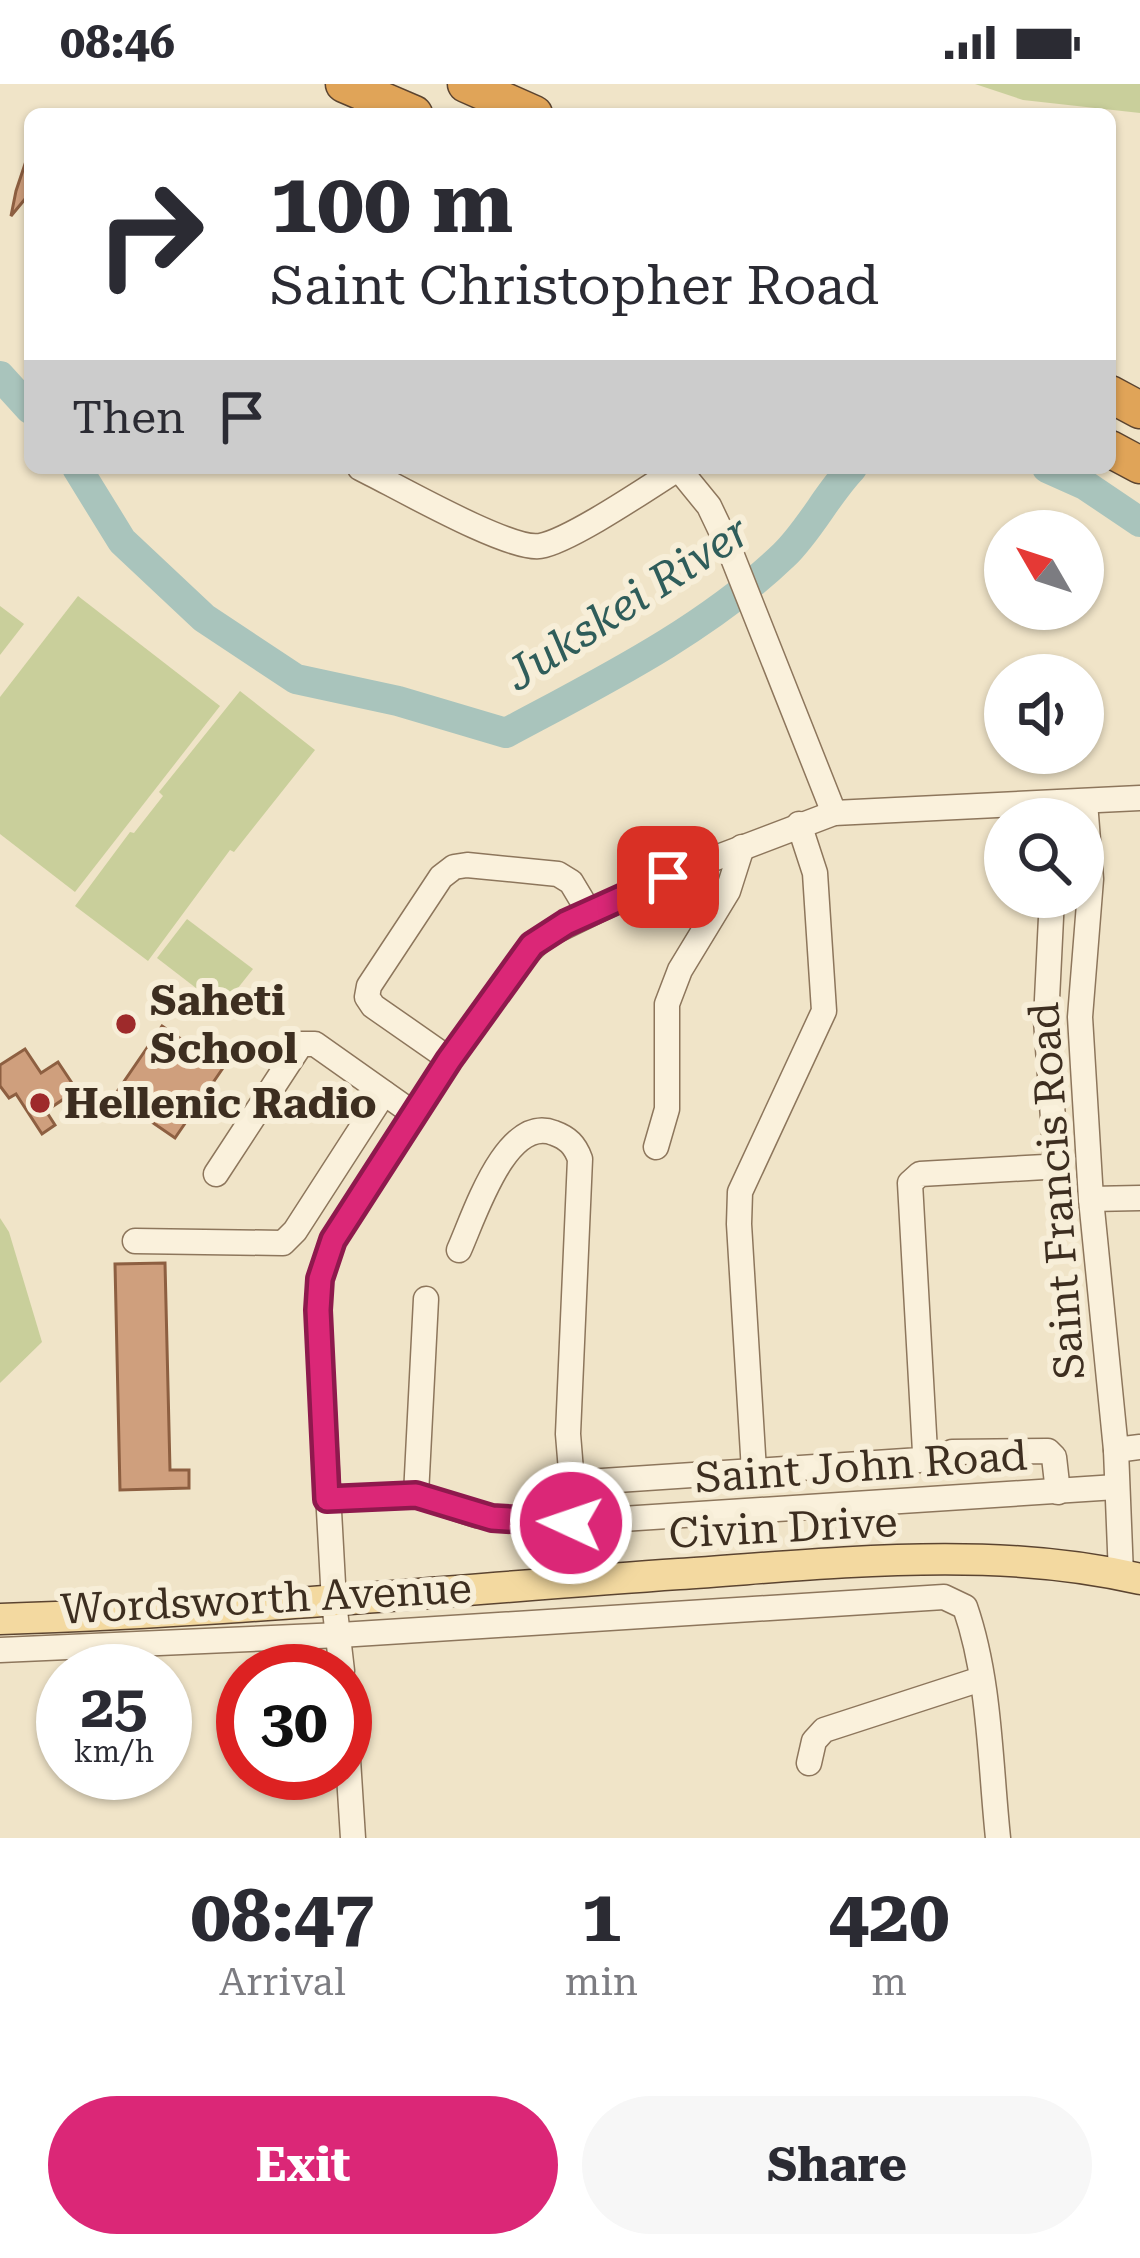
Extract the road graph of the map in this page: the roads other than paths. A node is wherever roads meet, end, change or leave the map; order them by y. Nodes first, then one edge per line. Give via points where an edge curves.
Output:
1 (344, 84) edge
2 (466, 84) edge
3 (400, 108) edge
4 (520, 108) edge
5 (372, 474) edge
6 (669, 474) edge
7 (684, 474) edge
8 (1140, 798) edge
9 (1104, 801) edge
10 (984, 806) edge
11 (835, 813) junction
12 (799, 824) junction
13 (742, 847) junction
14 (589, 912) junction
15 (1051, 918) edge
16 (1087, 918) edge
17 (449, 1060) junction
18 (384, 1093) junction
19 (414, 1114) junction
20 (656, 1147) dead end
21 (216, 1174) dead end
22 (1140, 1198) edge
23 (1090, 1199) junction
24 (134, 1241) dead end
25 (459, 1250) dead end
26 (426, 1299) dead end
27 (1128, 1449) edge
28 (952, 1452) dead end
29 (754, 1471) junction
30 (572, 1483) junction
31 (1116, 1487) junction
32 (1058, 1492) junction
33 (416, 1495) junction
34 (327, 1499) junction
35 (571, 1523) junction
36 (1131, 1577) edge
37 (334, 1602) junction
38 (0, 1619) edge
39 (340, 1635) junction
40 (340, 1644) edge
41 (0, 1650) edge
42 (981, 1678) junction
43 (809, 1763) dead end
44 (351, 1800) edge
45 (353, 1838) edge
46 (998, 1838) edge

1 - 3 highway
2 - 4 highway
5 - 6 street via 538,547
7 - 11 street via 729,548
8 - 9 street
10 - 11 street
11 - 12 street
12 - 13 street
12 - 29 street via 815,872 824,1011 740,1192
13 - 14 street
13 - 20 street via 667,1004 667,1109
14 - 17 street via 532,945
14 - 17 street via 558,874 467,865 441,877 367,997
15 - 29 street via 1046,1020 1056,1161 920,1174 910,1184 922,1459
16 - 23 street, Saint Francis Road via 1081,1017
17 - 19 street
18 - 19 street
18 - 21 street via 315,1044 302,1044
18 - 24 street via 283,1244
19 - 34 street via 333,1240 320,1279
22 - 23 street
23 - 27 street, Saint Francis Road
25 - 30 street via 523,1134 543,1130 572,1143 580,1159
26 - 33 street
27 - 31 street, Saint Francis Road
28 - 32 street via 1048,1451
29 - 30 street
30 - 35 street
31 - 32 street, Saint John Road
31 - 36 street, Saint Francis Road
32 - 35 street, Saint John Road
33 - 34 street, Saint John Road
33 - 35 street, Saint John Road via 492,1518
34 - 37 street
36 - 37 main road, Civin Drive via 929,1561
37 - 38 main road, Civin Drive
37 - 39 street
39 - 40 street
39 - 41 street, Wordsworth Avenue
39 - 42 street, Wordsworth Avenue via 944,1597 965,1607
42 - 43 street via 824,1730
42 - 46 street
44 - 45 street

